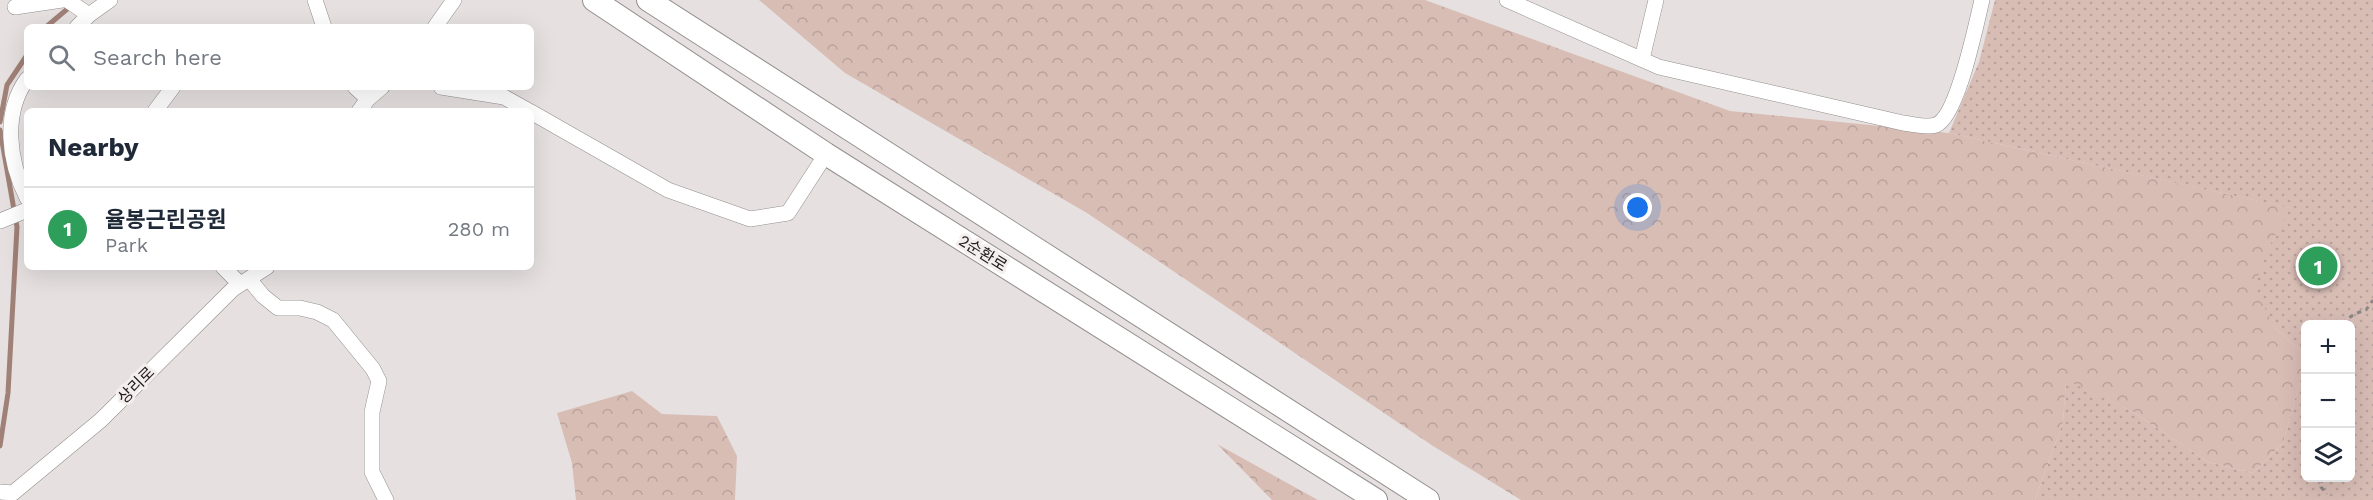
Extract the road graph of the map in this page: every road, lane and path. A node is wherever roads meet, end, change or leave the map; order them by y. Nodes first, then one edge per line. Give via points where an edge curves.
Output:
1 (62, 0) edge
2 (67, 0) edge
3 (110, 0) edge
4 (315, 0) edge
5 (454, 0) edge
6 (594, 0) edge
7 (648, 0) edge
8 (1507, 0) edge
9 (1656, 0) edge
10 (1982, 0) edge
11 (15, 7) dead end
12 (89, 15) junction
13 (79, 24) edge
14 (320, 24) edge
15 (437, 24) edge
16 (1642, 59) junction
17 (24, 85) edge
18 (171, 90) edge
19 (356, 90) edge
20 (379, 90) edge
21 (460, 90) edge
22 (364, 105) edge
23 (157, 108) edge
24 (523, 108) edge
25 (534, 114) edge
26 (826, 154) junction
27 (24, 192) edge
28 (24, 211) edge
29 (0, 221) edge
30 (228, 270) edge
31 (262, 270) edge
32 (245, 281) junction
33 (2373, 300) edge
34 (2346, 320) edge
35 (2322, 482) edge
36 (2327, 494) dead end
37 (8, 495) edge
38 (386, 500) edge
39 (1376, 500) edge
40 (1428, 500) edge

1 - 11 street
2 - 12 street
3 - 12 street
4 - 14 street
5 - 15 street
6 - 26 street, 2순환로
7 - 40 street, 2순환로
8 - 16 street
9 - 16 street
10 - 16 street via 1959,87 1945,118 1936,124 1903,123 1659,67
12 - 13 street
17 - 27 street via 10,124
18 - 23 street
19 - 22 street
20 - 22 street
21 - 24 street via 504,97
25 - 26 street via 668,190 750,219 788,213
26 - 39 street, 2순환로
28 - 29 street
30 - 32 street
31 - 32 street, 상리로
32 - 37 street, 상리로 via 101,420
32 - 38 street via 278,308 300,308 333,320 373,369 379,381 372,412 372,472
33 - 34 path via 2366,310
35 - 36 path

